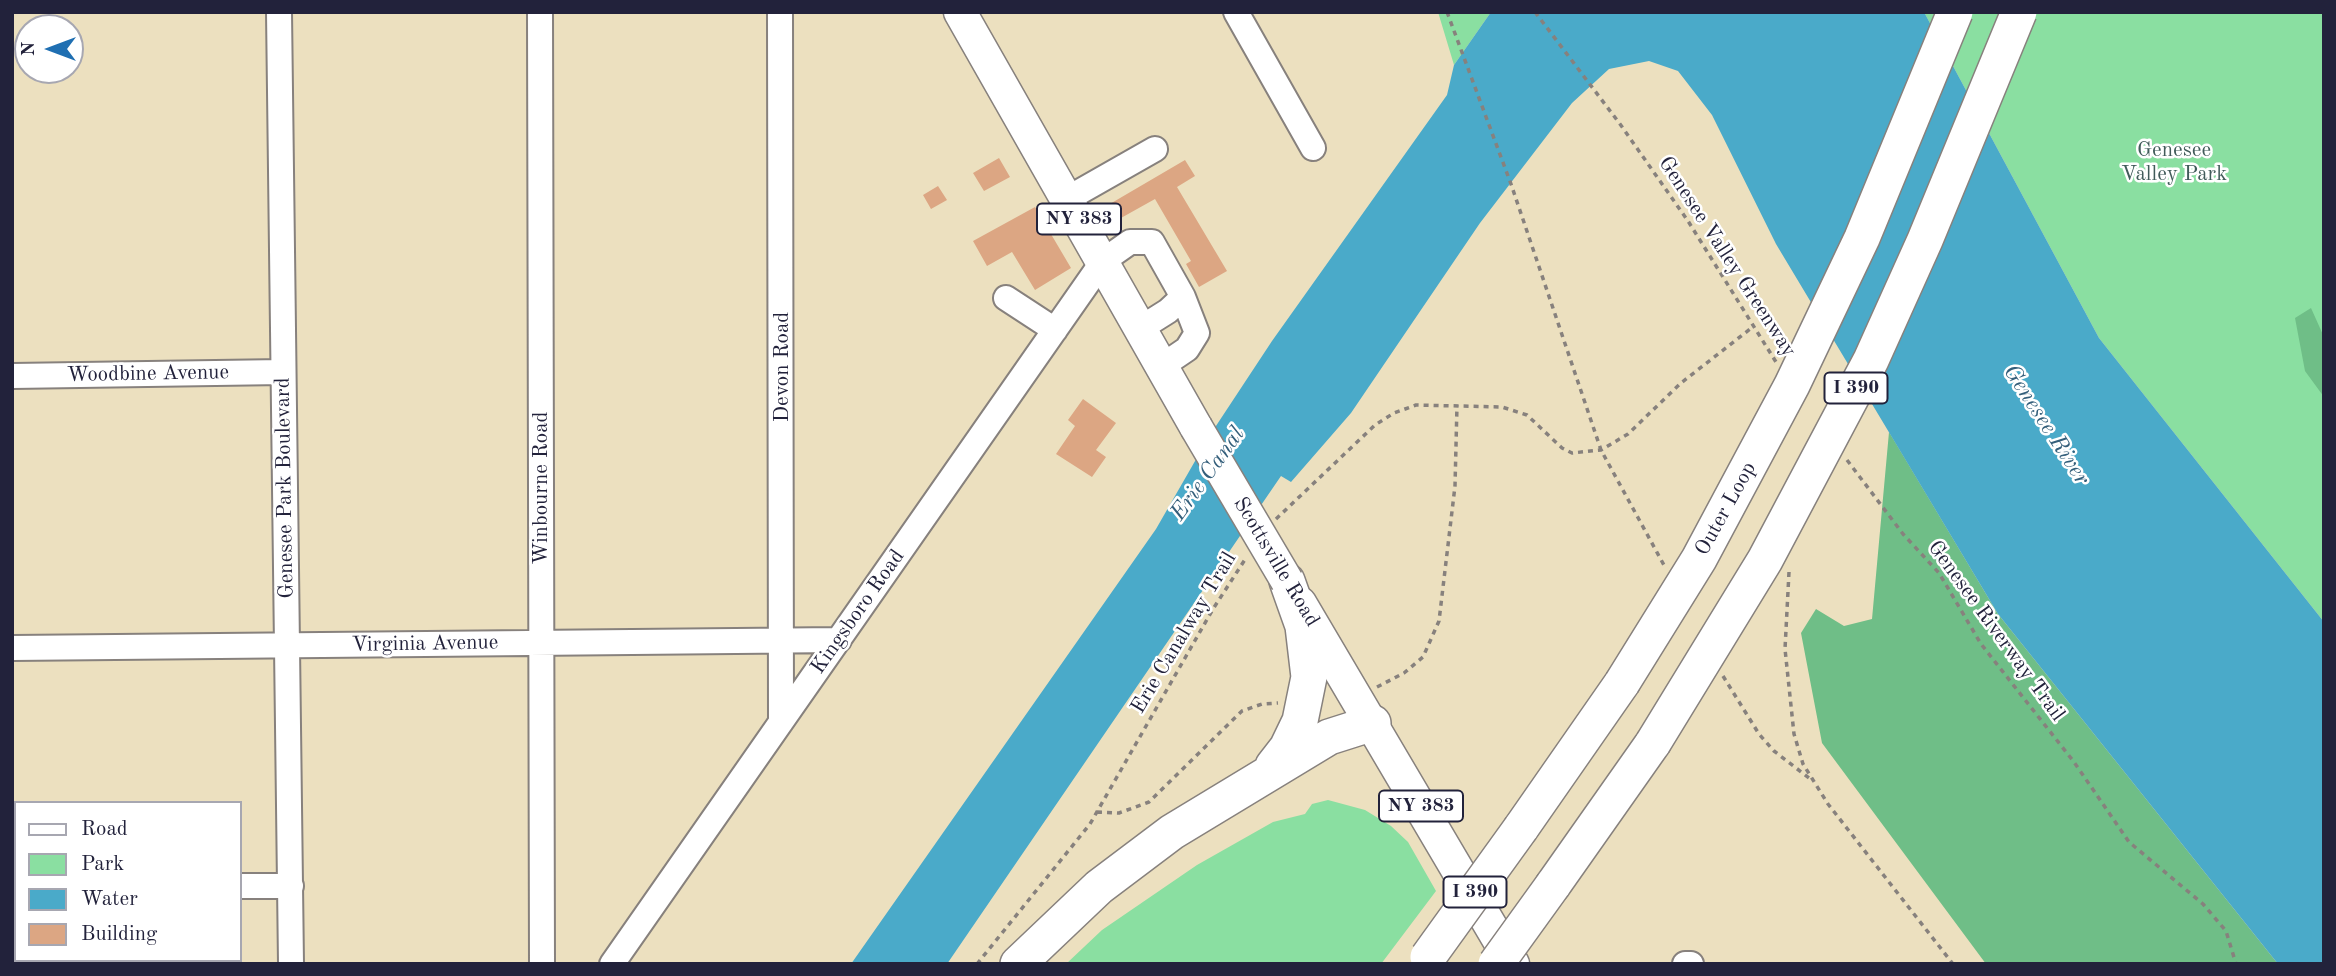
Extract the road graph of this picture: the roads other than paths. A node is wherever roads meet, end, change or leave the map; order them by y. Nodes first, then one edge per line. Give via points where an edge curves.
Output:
1 (279, 12) edge
2 (540, 12) edge
3 (780, 12) edge
4 (1236, 12) edge
5 (1955, 12) edge
6 (2019, 12) edge
7 (968, 15) edge
8 (1313, 148) dead end
9 (1155, 149) dead end
10 (1067, 199) junction
11 (1103, 261) junction
12 (1183, 297) junction
13 (1006, 298) dead end
14 (1141, 328) junction
15 (1055, 330) junction
16 (1162, 366) junction
17 (284, 372) junction
18 (12, 376) edge
19 (1287, 581) junction
20 (783, 640) junction
21 (839, 640) junction
22 (542, 643) junction
23 (287, 645) junction
24 (12, 648) edge
25 (781, 722) junction
26 (1373, 723) junction
27 (1260, 778) junction
28 (242, 886) edge
29 (292, 886) junction
30 (1426, 960) edge
31 (291, 964) edge
32 (542, 964) edge
33 (612, 964) edge
34 (1018, 964) edge
35 (1043, 964) edge
36 (1496, 964) edge
37 (1513, 964) edge

1 - 17 street, Genesee Park Boulevard
2 - 22 street, Winbourne Road
3 - 20 street, Devon Road
4 - 8 street
5 - 30 highway, Outer Loop / I 390, bridge via 1853,258 1793,385 1693,568 1622,683
6 - 36 highway, I 390, bridge via 1921,250 1866,369 1770,550 1653,743
7 - 10 main road, Scottsville Road / NY 383
9 - 10 street
10 - 11 main road, Scottsville Road / NY 383
11 - 12 street via 1130,242 1152,242
11 - 14 main road, Scottsville Road / NY 383
11 - 15 street, Kingsboro Road
12 - 14 street
12 - 16 street via 1197,333 1187,349
13 - 15 street
14 - 16 main road, Scottsville Road / NY 383
15 - 21 street, Kingsboro Road
16 - 19 main road, Scottsville Road / NY 383, bridge
17 - 18 street, Woodbine Avenue
17 - 23 street, Genesee Park Boulevard
19 - 26 main road, Scottsville Road / NY 383
19 - 27 highway via 1303,626 1309,677 1294,735
20 - 21 street, Virginia Avenue
20 - 22 street, Virginia Avenue
20 - 25 street, Devon Road
21 - 25 street, Kingsboro Road
22 - 23 street, Virginia Avenue
22 - 32 street, Winbourne Road
23 - 24 street, Virginia Avenue
23 - 29 street, Genesee Park Boulevard
25 - 33 street, Kingsboro Road
26 - 27 highway via 1329,737
26 - 35 highway via 1342,755 1152,872
26 - 37 main road, Scottsville Road / NY 383
27 - 34 highway via 1135,859
28 - 29 street
29 - 31 street, Genesee Park Boulevard

